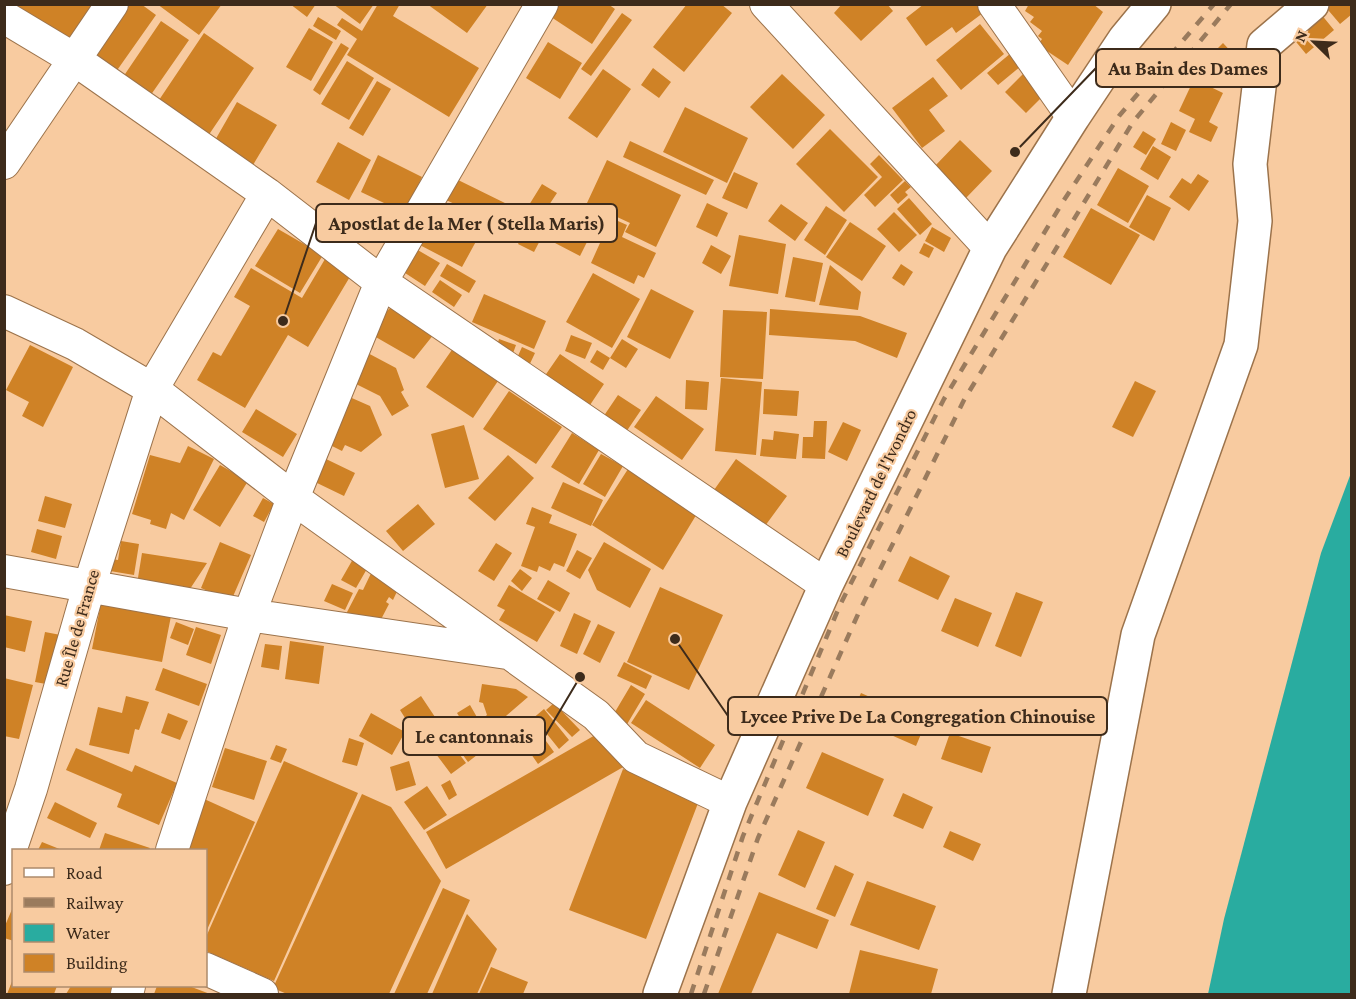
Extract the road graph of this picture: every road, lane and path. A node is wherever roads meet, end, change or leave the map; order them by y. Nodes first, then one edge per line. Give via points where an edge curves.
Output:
1 (112, 4) edge
2 (542, 4) edge
3 (766, 4) edge
4 (994, 4) edge
5 (1154, 4) edge
6 (1312, 4) edge
7 (4, 17) edge
8 (74, 59) junction
9 (1073, 117) junction
10 (4, 163) edge
11 (267, 194) junction
12 (990, 248) junction
13 (381, 282) junction
14 (4, 311) edge
15 (152, 389) junction
16 (293, 498) junction
17 (4, 571) edge
18 (826, 585) junction
19 (89, 587) junction
20 (249, 615) junction
21 (513, 654) junction
22 (730, 802) junction
23 (172, 849) edge
24 (4, 869) edge
25 (207, 969) edge
26 (262, 994) edge
27 (660, 994) edge
28 (1069, 994) edge

1 - 8 street
2 - 13 street
3 - 12 street
4 - 9 street
5 - 9 main road, Boulevard de l'Ivondro via 1125,39
6 - 28 main road via 1264,45 1250,164 1255,221 1241,345 1138,634
7 - 8 street
8 - 10 street
8 - 11 street
9 - 12 main road, Boulevard de l'Ivondro
11 - 13 street
11 - 15 street, Rue Île de France
12 - 18 main road, Boulevard de l'Ivondro
13 - 16 street
13 - 18 street
14 - 15 street via 75,345
15 - 16 street
15 - 19 street, Rue Île de France
16 - 20 street
16 - 21 street
17 - 19 street
18 - 22 main road, Boulevard de l'Ivondro
19 - 20 street
19 - 24 street, Rue Île de France
20 - 21 street
20 - 23 street
21 - 22 street via 596,715 636,757
22 - 27 main road, Boulevard de l'Ivondro
25 - 26 street

